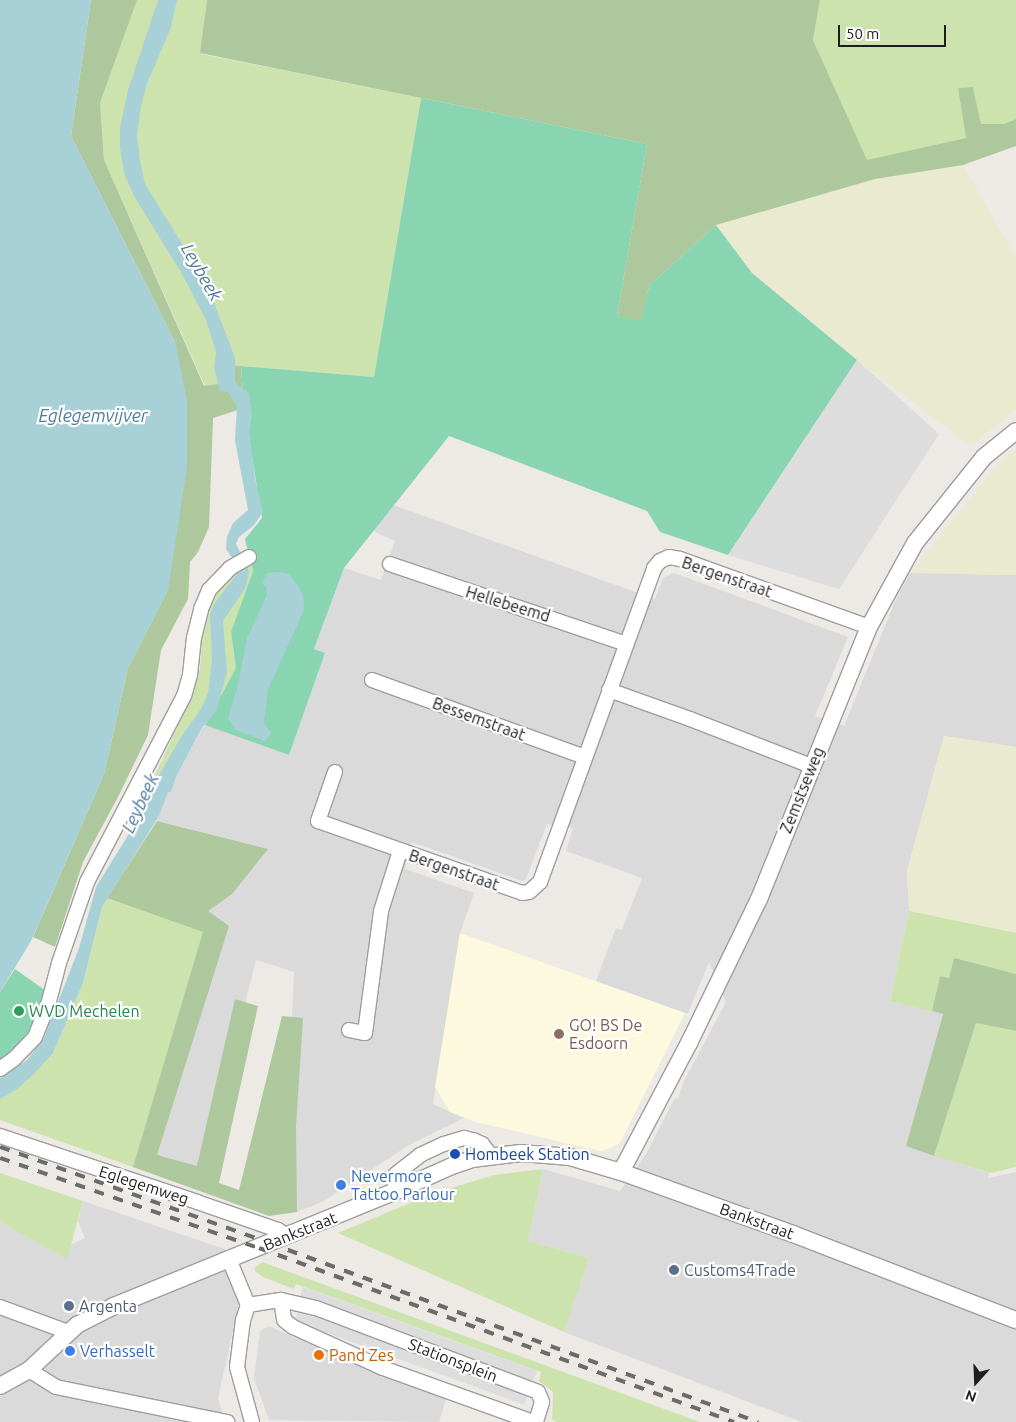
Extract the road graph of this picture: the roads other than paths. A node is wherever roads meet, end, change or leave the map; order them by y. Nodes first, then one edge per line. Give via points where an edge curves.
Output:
1 (1016, 431) edge
2 (249, 557) dead end
3 (390, 564) dead end
4 (869, 627) junction
5 (626, 644) junction
6 (372, 680) dead end
7 (610, 690) junction
8 (585, 757) junction
9 (811, 766) junction
10 (336, 772) dead end
11 (400, 851) junction
12 (349, 1030) dead end
13 (0, 1069) edge
14 (0, 1136) edge
15 (491, 1156) junction
16 (621, 1172) junction
17 (398, 1190) junction
18 (287, 1236) junction
19 (230, 1259) junction
20 (281, 1300) junction
21 (248, 1304) junction
22 (0, 1307) edge
23 (1016, 1320) edge
24 (68, 1332) junction
25 (29, 1370) junction
26 (0, 1386) edge
27 (227, 1422) edge
28 (252, 1422) edge
29 (534, 1422) edge

1 - 4 street, Zemstseweg via 984,457 915,543
2 - 13 street via 216,579 209,590 194,638 184,696 87,882 48,1005 34,1037
3 - 5 street, Hellebeemd
4 - 5 street, Bergenstraat via 669,557 654,568
4 - 9 street, Zemstseweg
5 - 7 street, Bergenstraat
6 - 8 street, Bessemstraat
7 - 8 street, Bergenstraat
7 - 9 street
8 - 11 street, Bergenstraat via 540,882 529,892 522,893
9 - 16 street, Zemstseweg via 759,899
10 - 11 street, Bergenstraat via 318,821
11 - 12 street, Bergenstraat via 382,911 366,1033
14 - 18 street, Eglegemweg via 278,1230
15 - 16 street, Bankstraat via 522,1153 570,1157
15 - 17 street, Bankstraat via 452,1166
15 - 17 street via 482,1144 473,1140 464,1138 444,1144 420,1155 396,1174 394,1181
16 - 23 street, Bankstraat
17 - 18 street, Bankstraat
18 - 19 street, Bankstraat
19 - 21 street
19 - 24 street, Bankstraat via 114,1306
20 - 21 street, Stationsplein
20 - 29 street, Stationsplein via 284,1320 293,1327 383,1368
20 - 29 street, Stationsplein via 316,1308 538,1392 542,1402
21 - 28 street via 237,1367
22 - 24 street
24 - 25 street, Bankstraat
25 - 26 street, Bankstraat
25 - 27 street via 56,1387

